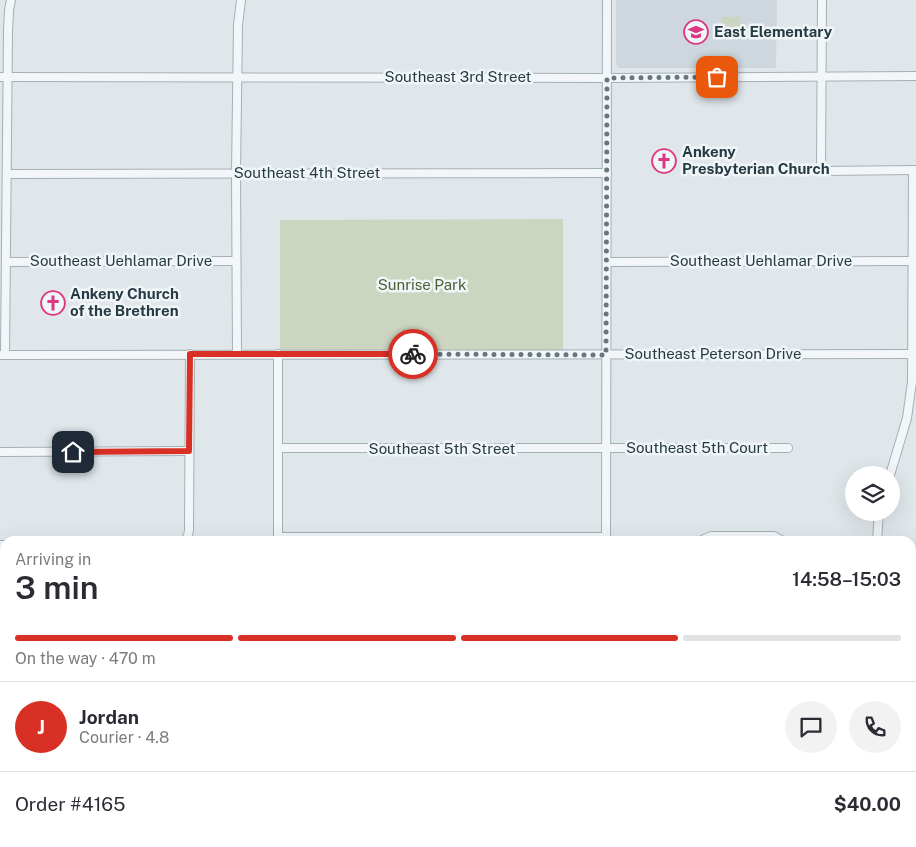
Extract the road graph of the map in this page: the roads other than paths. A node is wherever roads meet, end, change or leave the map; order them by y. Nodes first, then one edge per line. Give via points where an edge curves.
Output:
1 (11, 0) edge
2 (241, 0) edge
3 (607, 0) edge
4 (822, 0) edge
5 (238, 76) junction
6 (822, 76) junction
7 (916, 76) edge
8 (4, 77) edge
9 (607, 78) junction
10 (915, 170) edge
11 (236, 173) junction
12 (607, 173) junction
13 (7, 174) junction
14 (236, 261) junction
15 (914, 261) edge
16 (6, 262) junction
17 (607, 262) junction
18 (190, 354) junction
19 (236, 354) junction
20 (278, 354) junction
21 (914, 354) edge
22 (2, 355) edge
23 (606, 355) junction
24 (278, 448) junction
25 (606, 448) junction
26 (788, 448) dead end
27 (189, 451) junction
28 (0, 452) edge
29 (893, 466) edge
30 (879, 521) edge
31 (188, 536) edge
32 (278, 536) edge
33 (606, 536) edge
34 (711, 536) edge
35 (774, 536) edge
36 (877, 536) edge

1 - 8 street
2 - 5 street
3 - 9 street
4 - 6 street
5 - 8 street, Southeast 3rd Street
5 - 9 street, Southeast 3rd Street
5 - 11 street
6 - 7 street, Southeast 3rd Street
6 - 9 street, Southeast 3rd Street
6 - 10 street via 821,171
8 - 13 street
9 - 12 street
10 - 15 street
11 - 12 street, Southeast 4th Street
11 - 13 street, Southeast 4th Street
11 - 14 street
12 - 17 street
13 - 16 street
14 - 16 street, Southeast Uehlamar Drive
14 - 19 street
15 - 17 street, Southeast Uehlamar Drive
15 - 21 street
16 - 22 street
17 - 23 street
18 - 19 street, Southeast Peterson Drive
18 - 22 street, Southeast Peterson Drive
18 - 27 street
19 - 20 street, Southeast Peterson Drive
20 - 23 street, Southeast Peterson Drive
20 - 24 street
21 - 23 street, Southeast Peterson Drive
21 - 29 street via 907,418
23 - 25 street
24 - 25 street, Southeast 5th Street
24 - 32 street
25 - 26 street, Southeast 5th Court
25 - 33 street
27 - 28 street
27 - 31 street
30 - 36 street
34 - 35 street

